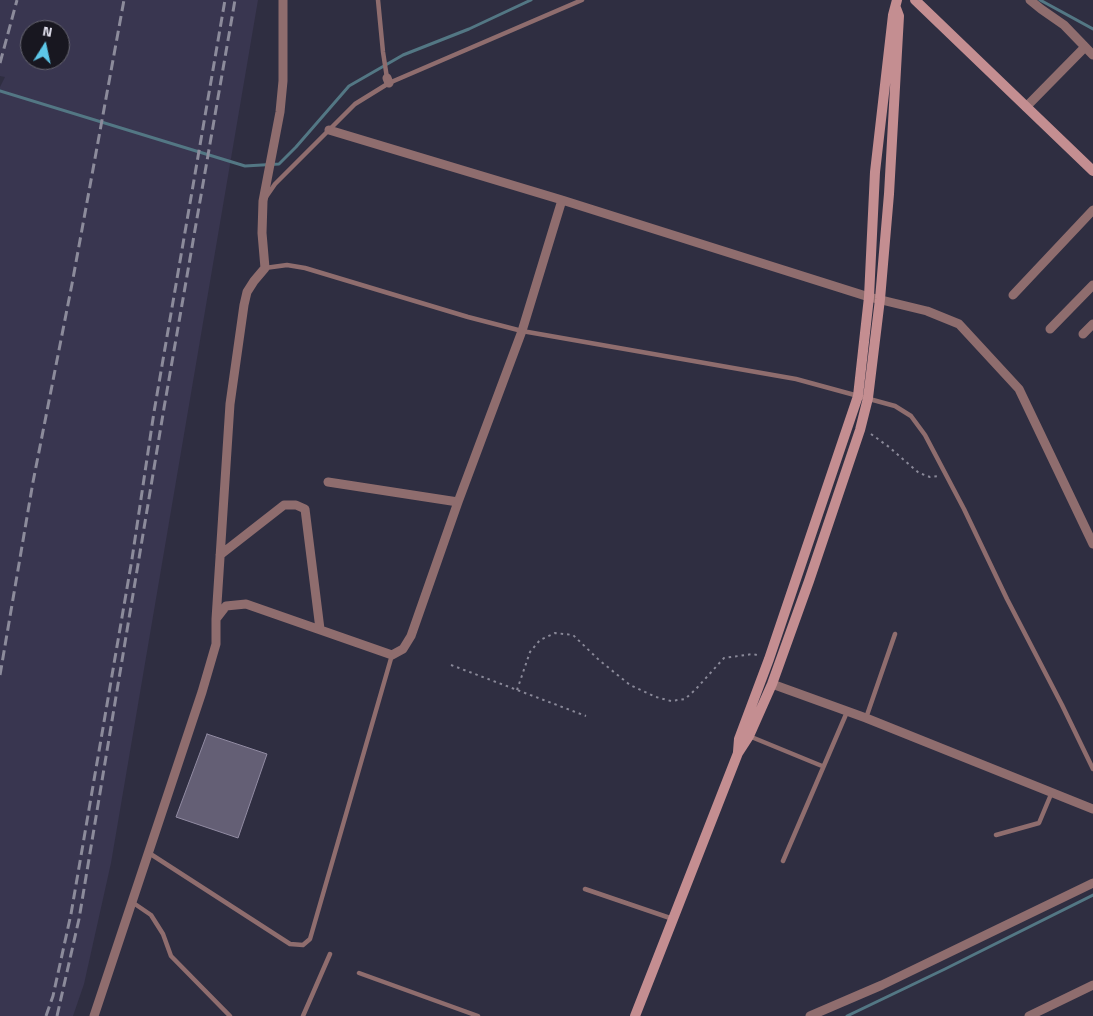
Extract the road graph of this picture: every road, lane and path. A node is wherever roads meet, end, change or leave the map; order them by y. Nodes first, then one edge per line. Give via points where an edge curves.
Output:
1 (283, 0) edge
2 (378, 0) edge
3 (582, 0) edge
4 (915, 0) edge
5 (1030, 0) edge
6 (896, 4) edge
7 (1085, 47) junction
8 (1093, 56) edge
9 (388, 80) junction
10 (1026, 107) junction
11 (329, 130) junction
12 (1093, 171) edge
13 (562, 200) junction
14 (263, 201) junction
15 (1093, 210) edge
16 (265, 268) junction
17 (1093, 285) edge
18 (1013, 295) dead end
19 (875, 298) junction
20 (1093, 324) edge
21 (1050, 329) dead end
22 (522, 331) junction
23 (1083, 334) dead end
24 (863, 397) junction
25 (860, 430) junction
26 (945, 473) junction
27 (328, 482) dead end
28 (458, 502) junction
29 (1093, 544) edge
30 (220, 555) junction
31 (216, 619) junction
32 (320, 630) junction
33 (895, 634) dead end
34 (392, 655) junction
35 (770, 659) junction
36 (451, 665) dead end
37 (772, 684) junction
38 (517, 690) junction
39 (847, 710) junction
40 (586, 716) dead end
41 (866, 718) junction
42 (749, 736) junction
43 (738, 753) junction
44 (822, 766) junction
45 (1093, 769) edge
46 (1052, 792) junction
47 (1093, 809) edge
48 (996, 835) dead end
49 (149, 852) junction
50 (783, 861) dead end
51 (1093, 883) edge
52 (585, 889) dead end
53 (132, 902) junction
54 (672, 919) junction
55 (330, 954) dead end
56 (359, 973) dead end
57 (1093, 985) edge
58 (94, 1016) edge
59 (230, 1016) edge
60 (303, 1016) edge
61 (478, 1016) edge
62 (635, 1016) edge
63 (810, 1016) edge
64 (1029, 1016) edge

1 - 14 street via 280,112
2 - 9 lane
3 - 9 lane
4 - 10 street
5 - 7 street via 1064,25
6 - 19 street via 875,172
6 - 19 street via 899,16 889,194
7 - 8 street
7 - 10 street
9 - 11 lane via 355,104
10 - 12 street
11 - 13 street
11 - 14 lane via 275,184
13 - 19 street
13 - 22 street
14 - 16 street
15 - 18 street
16 - 22 lane via 287,265 305,268
16 - 30 street via 254,281 244,305 230,404
17 - 21 street
19 - 24 street
19 - 29 street via 927,311 960,324 1019,389
20 - 23 street
22 - 24 lane via 796,378
22 - 28 street
24 - 25 street
24 - 26 lane via 895,406 911,416
24 - 35 street
25 - 26 path via 880,440 919,472 930,477
25 - 37 street
26 - 45 lane
27 - 28 street
28 - 34 street via 411,636 403,649
30 - 31 street
30 - 32 street via 284,505 305,509
31 - 32 street via 226,606 246,604
31 - 49 street via 216,644
32 - 34 street
33 - 41 lane
34 - 49 lane via 310,939 303,945 290,944
35 - 38 path via 753,654 724,658 685,699 671,701 630,685 573,635 556,633 540,640 530,652
35 - 43 street via 739,739
36 - 38 path
37 - 39 street
37 - 42 street
38 - 40 path
39 - 41 street
39 - 44 lane
41 - 46 street
42 - 43 street
42 - 44 lane
43 - 54 street
44 - 50 lane
46 - 47 street
46 - 48 lane via 1039,823
49 - 53 street
51 - 63 street via 882,985
52 - 54 lane
53 - 58 street
53 - 59 lane via 151,915 171,956
54 - 62 street
55 - 60 lane
56 - 61 lane
57 - 64 street

